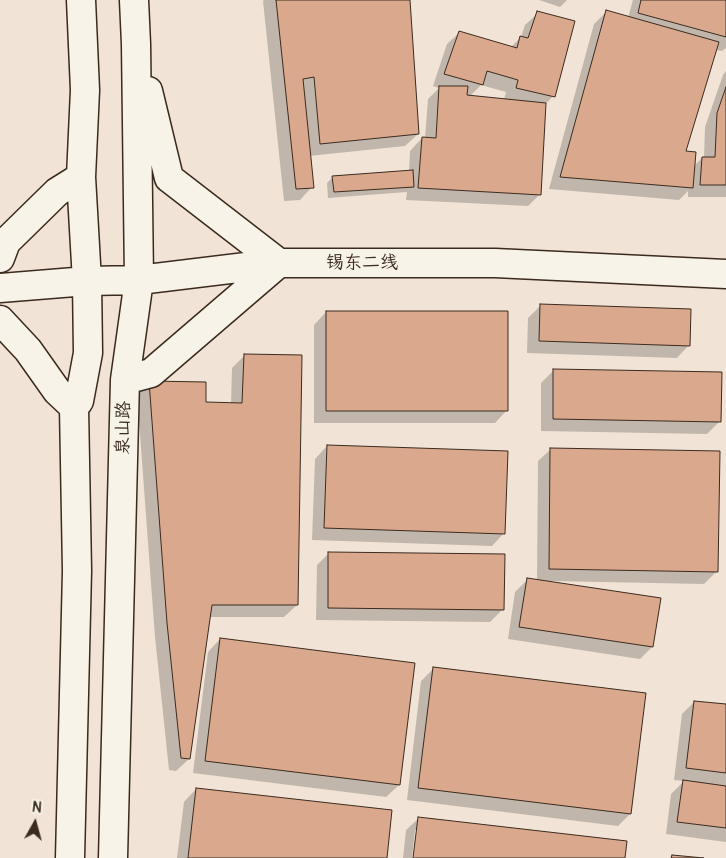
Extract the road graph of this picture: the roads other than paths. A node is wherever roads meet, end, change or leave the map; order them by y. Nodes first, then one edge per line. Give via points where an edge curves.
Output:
1 (81, 0) edge
2 (134, 0) edge
3 (136, 44) junction
4 (81, 177) junction
5 (0, 258) edge
6 (279, 263) junction
7 (726, 274) edge
8 (139, 280) junction
9 (87, 281) junction
10 (0, 288) edge
11 (0, 320) edge
12 (125, 380) junction
13 (74, 406) junction
14 (70, 858) edge
15 (113, 858) edge

1 - 4 street via 84,90
2 - 3 street, 泉山路
3 - 6 street via 169,178
3 - 8 street, 泉山路
4 - 5 street via 57,192 6,242
4 - 9 street
6 - 7 street, 锡东二线 via 495,263
6 - 8 street, 锡东二线
6 - 12 street via 150,373
8 - 9 street, 锡东二线
8 - 12 street, 泉山路
9 - 10 street, 锡东二线
9 - 13 street via 88,353 79,401
11 - 13 street via 28,350 57,391
12 - 15 street, 泉山路
13 - 14 street via 77,571

